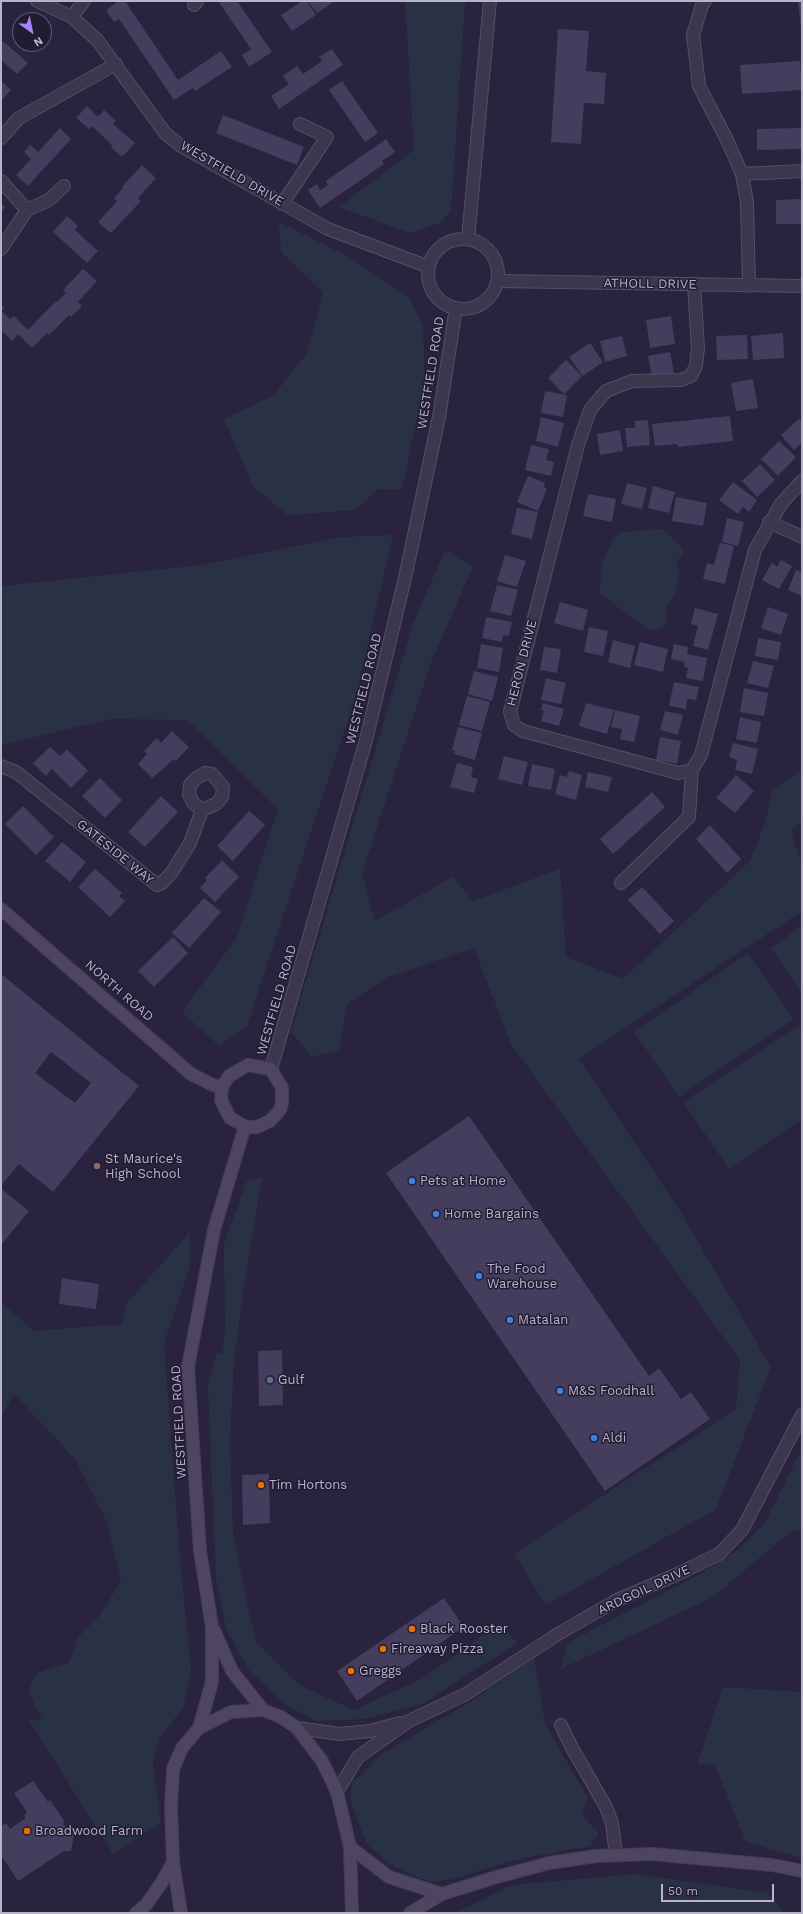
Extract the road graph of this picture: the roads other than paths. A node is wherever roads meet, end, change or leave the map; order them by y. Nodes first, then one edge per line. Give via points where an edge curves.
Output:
1 (37, 1) edge
2 (84, 1) edge
3 (490, 1) edge
4 (705, 1) edge
5 (72, 17) junction
6 (116, 64) junction
7 (300, 124) dead end
8 (1, 138) edge
9 (802, 171) edge
10 (742, 174) junction
11 (1, 181) edge
12 (64, 186) dead end
13 (282, 204) junction
14 (28, 210) junction
15 (468, 239) junction
16 (1, 249) edge
17 (429, 267) junction
18 (498, 281) junction
19 (694, 284) junction
20 (749, 286) junction
21 (802, 286) edge
22 (456, 308) junction
23 (802, 482) edge
24 (769, 522) junction
25 (802, 537) edge
26 (1, 766) edge
27 (692, 770) junction
28 (202, 810) dead end
29 (621, 883) dead end
30 (1, 909) edge
31 (271, 1070) junction
32 (222, 1087) junction
33 (245, 1126) junction
34 (802, 1415) edge
35 (212, 1627) junction
36 (263, 1710) junction
37 (409, 1721) junction
38 (561, 1725) dead end
39 (199, 1728) junction
40 (297, 1728) junction
41 (337, 1792) junction
42 (350, 1847) junction
43 (616, 1855) junction
44 (173, 1862) junction
45 (802, 1871) edge
46 (442, 1894) junction
47 (136, 1913) edge
48 (181, 1913) edge
49 (352, 1913) edge
50 (410, 1913) edge

1 - 5 street, WESTFIELD DRIVE
2 - 5 street
3 - 15 street
4 - 10 street via 693,35 699,86
5 - 6 street, WESTFIELD DRIVE via 98,41
6 - 8 street via 19,118
6 - 13 street, WESTFIELD DRIVE via 165,133 181,146
7 - 13 street via 327,137
9 - 10 street
10 - 20 street via 747,203
11 - 14 street
12 - 14 street via 49,200
13 - 17 street, WESTFIELD DRIVE via 328,229
14 - 16 street
15 - 17 street via 449,241 441,246 432,257
15 - 18 street via 480,242 488,248 497,262
17 - 22 street via 428,277 433,292 447,305
18 - 19 street, ATHOLL DRIVE
18 - 22 street via 486,300 474,308
19 - 20 street, ATHOLL DRIVE
19 - 27 street, HERON DRIVE via 698,348 692,376 681,380 632,381 606,391 590,410 578,445 510,712 514,725 523,731 678,773
20 - 21 street, ATHOLL DRIVE
22 - 31 street, WESTFIELD ROAD via 439,417 405,578 366,740
23 - 24 street via 781,504
24 - 25 street
24 - 27 street via 755,550 701,755
26 - 28 street, GATESIDE WAY via 16,772 157,885 172,872 190,843
27 - 29 street via 689,817
30 - 32 main road, NORTH ROAD via 191,1074 213,1086
31 - 32 main road via 248,1066 228,1076
31 - 33 main road via 282,1088 280,1110 270,1121 257,1127
32 - 33 main road via 221,1100 230,1118
33 - 35 main road, WESTFIELD ROAD via 214,1230 188,1367 200,1551
34 - 37 street, ARDGOIL DRIVE via 742,1530 719,1554 617,1600 558,1634 466,1694
35 - 36 main road, WESTFIELD ROAD via 232,1671
35 - 39 main road, WESTFIELD ROAD via 212,1682
36 - 39 main road via 231,1712
36 - 40 main road via 281,1717
37 - 40 street, ARDGOIL DRIVE via 370,1731 340,1734
37 - 41 street, ARDGOIL DRIVE via 358,1757
38 - 43 street via 606,1807 612,1823
39 - 44 main road via 182,1748 173,1769
40 - 41 main road via 322,1761
41 - 42 main road
42 - 46 main road via 389,1877
42 - 49 main road
43 - 45 main road via 652,1854 772,1865
43 - 46 main road via 549,1863
44 - 47 main road via 162,1882
44 - 48 main road
46 - 50 main road

